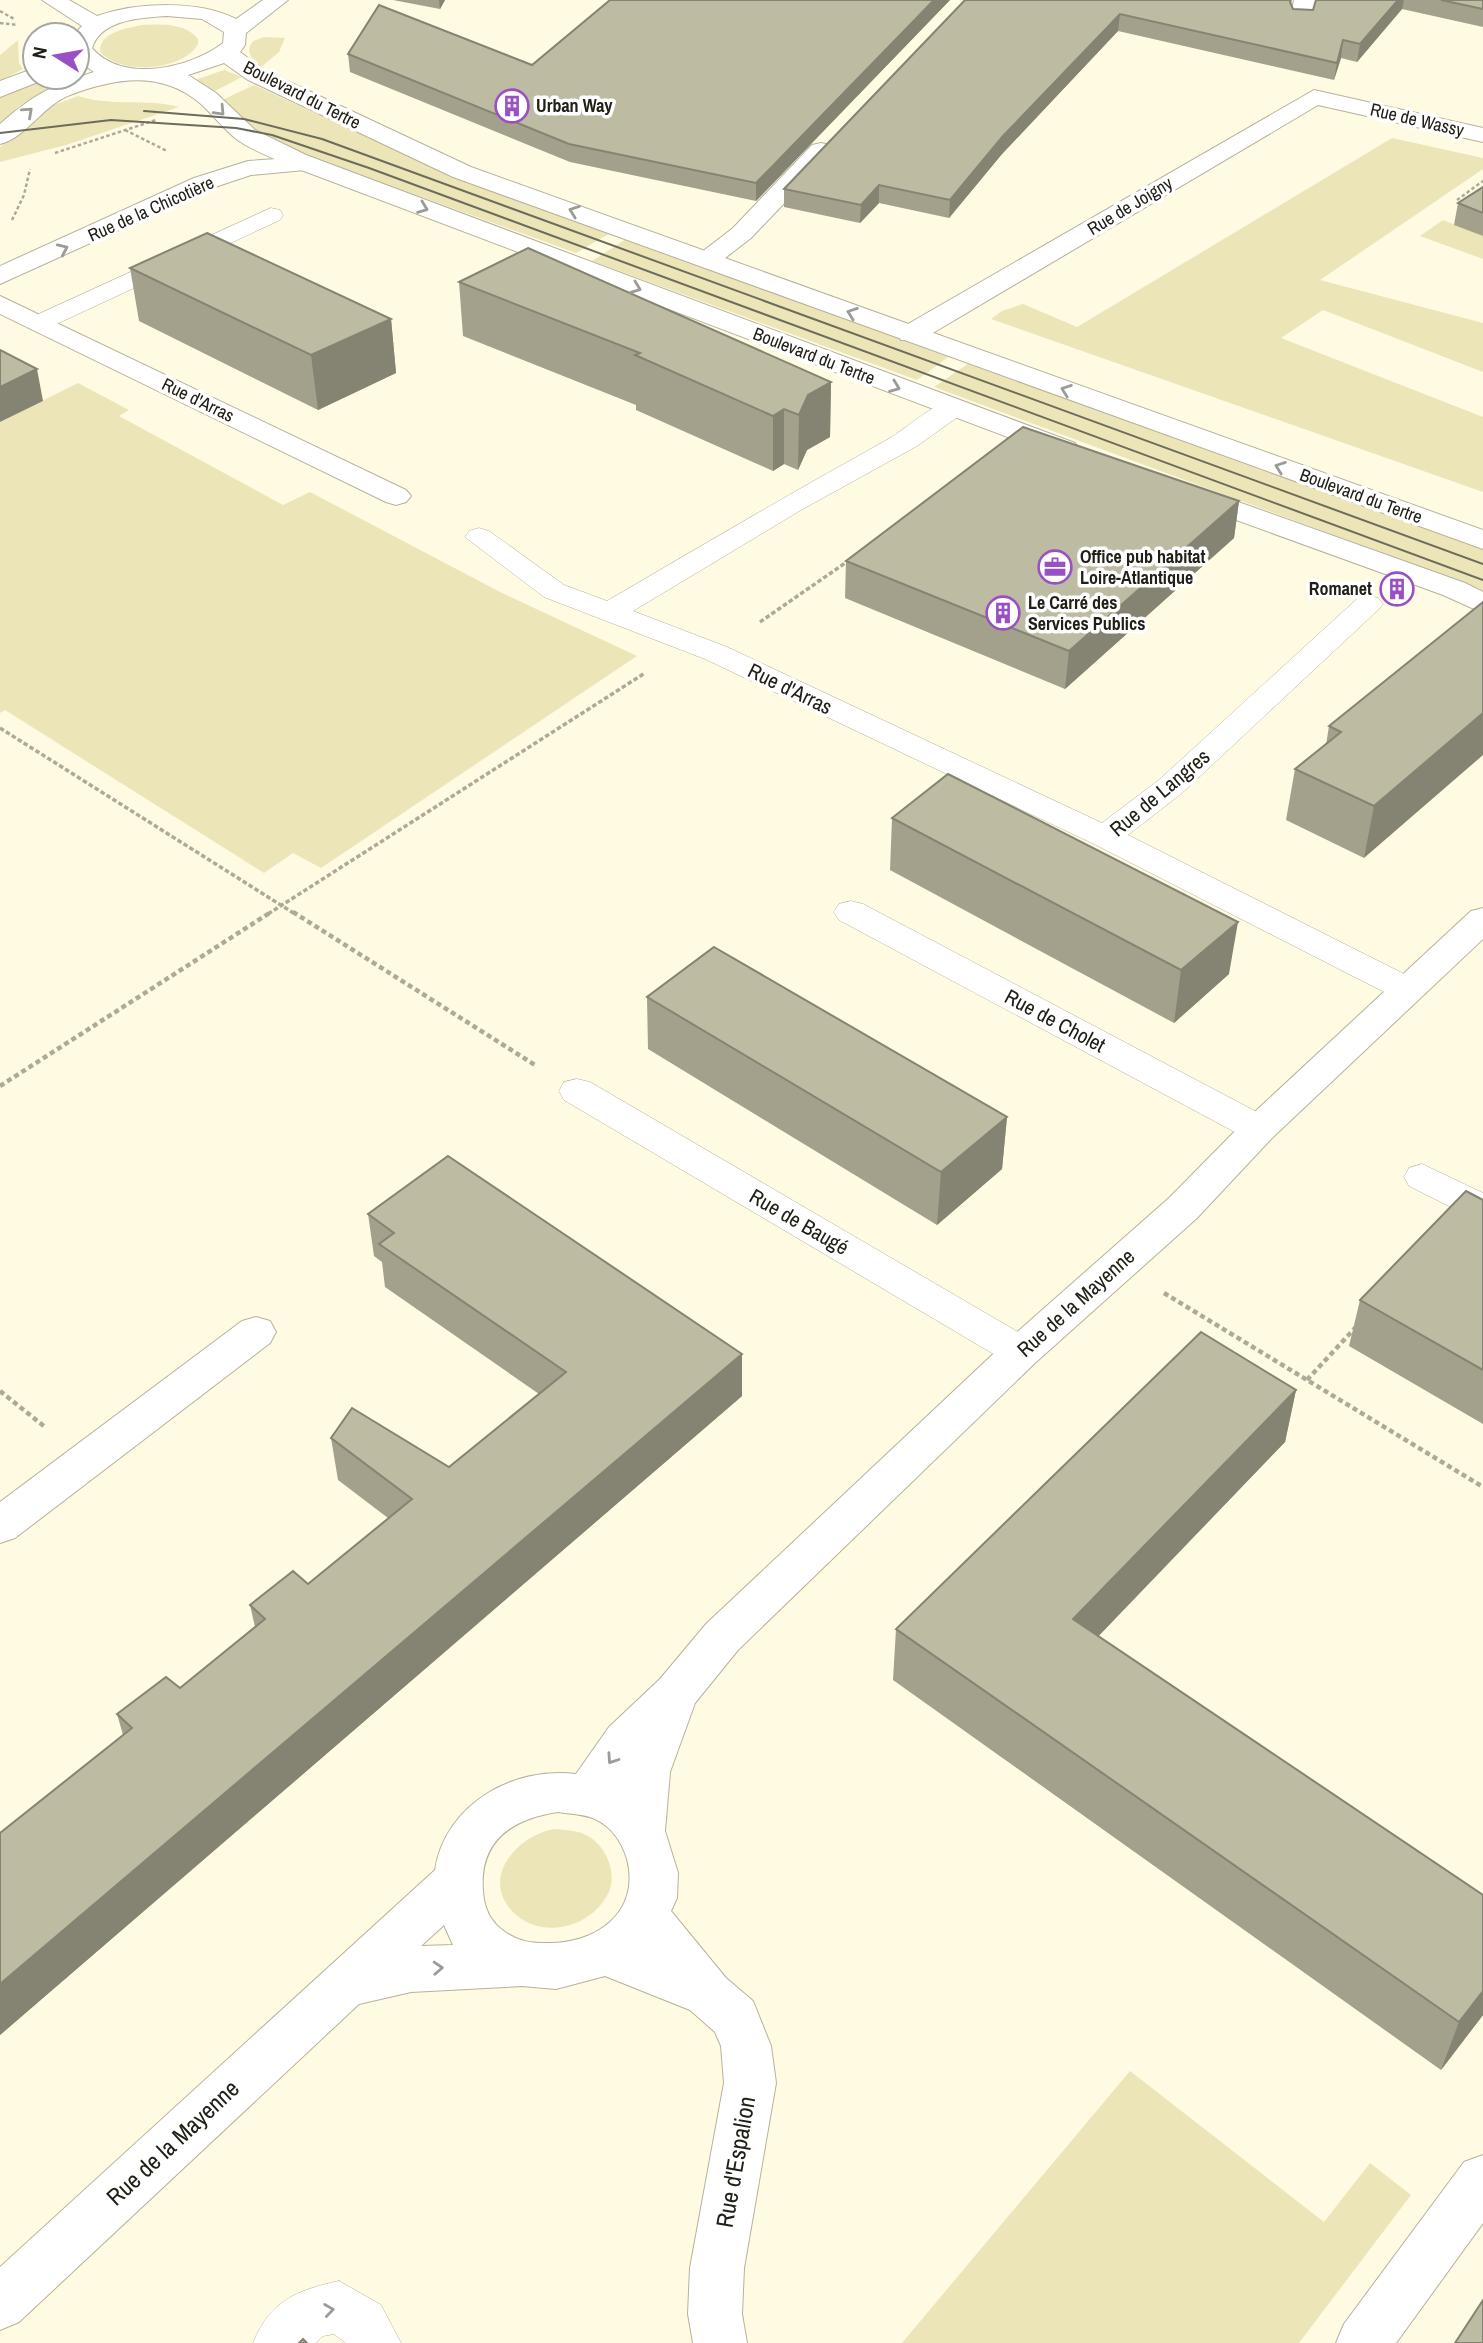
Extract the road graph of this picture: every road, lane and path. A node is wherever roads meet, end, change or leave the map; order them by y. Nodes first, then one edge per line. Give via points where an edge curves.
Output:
1 (53, 0) edge
2 (110, 0) edge
3 (221, 0) edge
4 (277, 0) edge
5 (144, 10) junction
6 (195, 10) junction
7 (0, 23) edge
8 (21, 25) edge
9 (97, 25) junction
10 (91, 31) edge
11 (231, 41) junction
12 (91, 61) edge
13 (119, 72) junction
14 (164, 73) junction
15 (21, 81) edge
16 (0, 90) edge
17 (1352, 105) joint
18 (1483, 135) edge
19 (835, 136) edge
20 (0, 137) edge
21 (307, 164) junction
22 (1483, 181) edge
23 (1457, 200) edge
24 (271, 215) dead end
25 (707, 260) junction
26 (0, 276) edge
27 (0, 304) edge
28 (39, 323) junction
29 (911, 334) junction
30 (953, 408) junction
31 (1094, 459) edge
32 (1158, 482) edge
33 (396, 496) dead end
34 (479, 537) dead end
35 (1483, 540) edge
36 (861, 552) edge
37 (1368, 604) dead end
38 (1483, 604) edge
39 (610, 612) junction
40 (716, 653) junction
41 (0, 728) edge
42 (1105, 837) junction
43 (282, 905) junction
44 (851, 912) dead end
45 (1483, 919) edge
46 (1408, 989) junction
47 (0, 1086) edge
48 (577, 1091) joint
49 (1259, 1129) junction
50 (1422, 1177) dead end
51 (1483, 1210) edge
52 (1135, 1252) junction
53 (1363, 1319) dead end
54 (256, 1332) dead end
55 (1021, 1352) junction
56 (1307, 1380) junction
57 (1483, 1487) edge
58 (0, 1526) edge
59 (676, 1693) junction
60 (588, 1795) junction
61 (641, 1831) junction
62 (456, 1882) junction
63 (645, 1916) junction
64 (608, 1954) junction
65 (520, 1964) junction
66 (347, 1984) junction
67 (708, 1994) junction
68 (1483, 2180) edge
69 (0, 2303) edge
70 (279, 2343) edge
71 (375, 2343) edge
72 (720, 2343) edge
73 (1363, 2343) edge

1 - 9 street
2 - 5 street
3 - 6 street
4 - 11 street
5 - 6 street
5 - 9 street
6 - 11 street, Boulevard du Tertre via 221,18
7 - 8 path
9 - 10 street
11 - 14 street via 208,63
25 -> 11 street, Boulevard du Tertre via 416,152 256,75
12 - 13 street
13 - 14 street
20 -> 13 street via 52,94
14 -> 21 street, Boulevard du Tertre via 208,98 246,135
15 - 16 street
17 - 18 street, Rue de Wassy
17 - 29 street, Rue de Joigny via 1314,97
19 - 25 street via 742,233
26 -> 21 street, Rue de la Chicotière via 204,183 248,168
21 -> 30 street, Boulevard du Tertre
22 - 23 path
24 - 28 lane
29 -> 25 street, Boulevard du Tertre
27 - 28 street, Rue d'Arras
28 - 33 street, Rue d'Arras
35 -> 29 street, Boulevard du Tertre
30 - 31 street, Boulevard du Tertre
30 - 39 lane via 907,440
32 - 38 street via 1454,589
34 - 39 lane, Rue d'Arras via 554,591
36 - 40 path
37 - 42 lane, Rue de Langres via 1181,778
39 - 40 lane, Rue d'Arras
40 - 42 lane, Rue d'Arras
40 - 43 path via 650,670
41 - 43 path
42 - 46 lane, Rue de Langres
43 - 47 path
43 - 48 path
44 - 49 lane, Rue de Cholet
45 - 46 street, Rue de la Mayenne
46 - 49 street, Rue de la Mayenne
48 - 55 lane, Rue de Baugé
49 - 52 street, Rue de la Mayenne
50 - 51 lane
52 - 55 street, Rue de la Mayenne
52 - 56 path via 1164,1293
53 - 56 path
54 - 58 street
55 - 59 street, Rue de la Mayenne via 722,1637
56 - 57 path
59 -> 60 street, Rue de la Mayenne via 625,1741
59 - 61 street, Rue de la Mayenne via 647,1772
60 - 61 street via 609,1803
60 - 62 street via 528,1796 500,1810 477,1829 462,1854
61 - 63 street via 653,1858 655,1887
62 - 65 street via 461,1909 473,1933 493,1952
62 - 66 street, Rue de la Mayenne
63 - 64 street
63 - 67 street, Rue d'Espalion
64 - 65 street via 579,1965
64 - 67 street, Rue d'Espalion
66 -> 65 street, Rue de la Mayenne via 411,1969
66 - 69 street, Rue de la Mayenne
67 - 72 street, Rue d'Espalion via 734,2017 746,2046 750,2083 717,2268 715,2314
68 - 73 street
70 -> 71 lane via 309,2313 339,2307 363,2322

